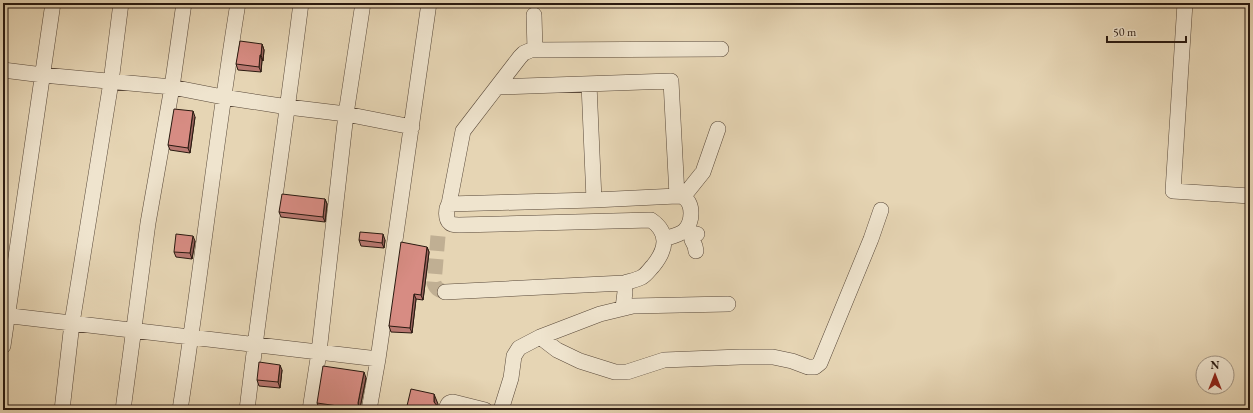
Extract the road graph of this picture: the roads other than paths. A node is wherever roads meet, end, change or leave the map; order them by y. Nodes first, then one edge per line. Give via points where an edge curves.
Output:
1 (53, 3) edge
2 (120, 3) edge
3 (184, 3) edge
4 (238, 3) edge
5 (301, 3) edge
6 (363, 3) edge
7 (429, 3) edge
8 (1185, 3) edge
9 (534, 15) dead end
10 (721, 49) dead end
11 (535, 50) junction
12 (3, 70) edge
13 (43, 75) junction
14 (111, 82) junction
15 (589, 84) junction
16 (172, 87) junction
17 (497, 87) junction
18 (223, 97) junction
19 (288, 107) junction
20 (346, 114) junction
21 (412, 127) junction
22 (718, 129) dead end
23 (1250, 196) edge
24 (680, 197) junction
25 (594, 200) junction
26 (449, 204) junction
27 (881, 210) dead end
28 (664, 239) junction
29 (624, 282) junction
30 (445, 292) dead end
31 (728, 304) dead end
32 (623, 308) junction
33 (5, 315) edge
34 (72, 323) junction
35 (134, 330) junction
36 (191, 337) junction
37 (540, 337) junction
38 (255, 345) junction
39 (3, 346) edge
40 (319, 352) junction
41 (378, 359) junction
42 (62, 410) edge
43 (123, 410) edge
44 (180, 410) edge
45 (247, 410) edge
46 (310, 410) edge
47 (369, 410) edge
48 (446, 410) edge
49 (485, 410) edge
50 (500, 410) edge

1 - 13 street
2 - 14 street
3 - 16 street
4 - 18 street
5 - 19 street
6 - 20 street
7 - 21 street
8 - 23 street via 1173,191
9 - 11 street
10 - 11 street
11 - 17 street via 524,53
12 - 13 street
13 - 14 street
13 - 33 street
14 - 16 street
14 - 34 street
15 - 17 street
15 - 24 street via 672,81
15 - 25 street
16 - 18 street
16 - 35 street via 148,223
17 - 26 street via 463,132
18 - 19 street
18 - 36 street
19 - 20 street
19 - 38 street
20 - 21 street
20 - 40 street
21 - 41 street
22 - 24 street via 703,172
24 - 25 street
24 - 28 street via 689,204 690,222 683,232 691,240
25 - 26 street
26 - 28 street via 447,218 451,224 651,220 658,225
27 - 37 street via 820,363 815,367 773,358 740,358 664,360 627,372 615,372 580,361 557,350
28 - 29 street via 663,251 643,277
29 - 30 street
29 - 32 street
31 - 32 street
32 - 37 street
33 - 34 street
33 - 39 street
34 - 35 street
34 - 42 street
35 - 36 street
35 - 43 street
36 - 38 street
36 - 44 street
37 - 50 street via 519,348 514,356 511,378
38 - 40 street
38 - 45 street
40 - 41 street
40 - 46 street
41 - 47 street
48 - 49 street via 447,404 454,402

